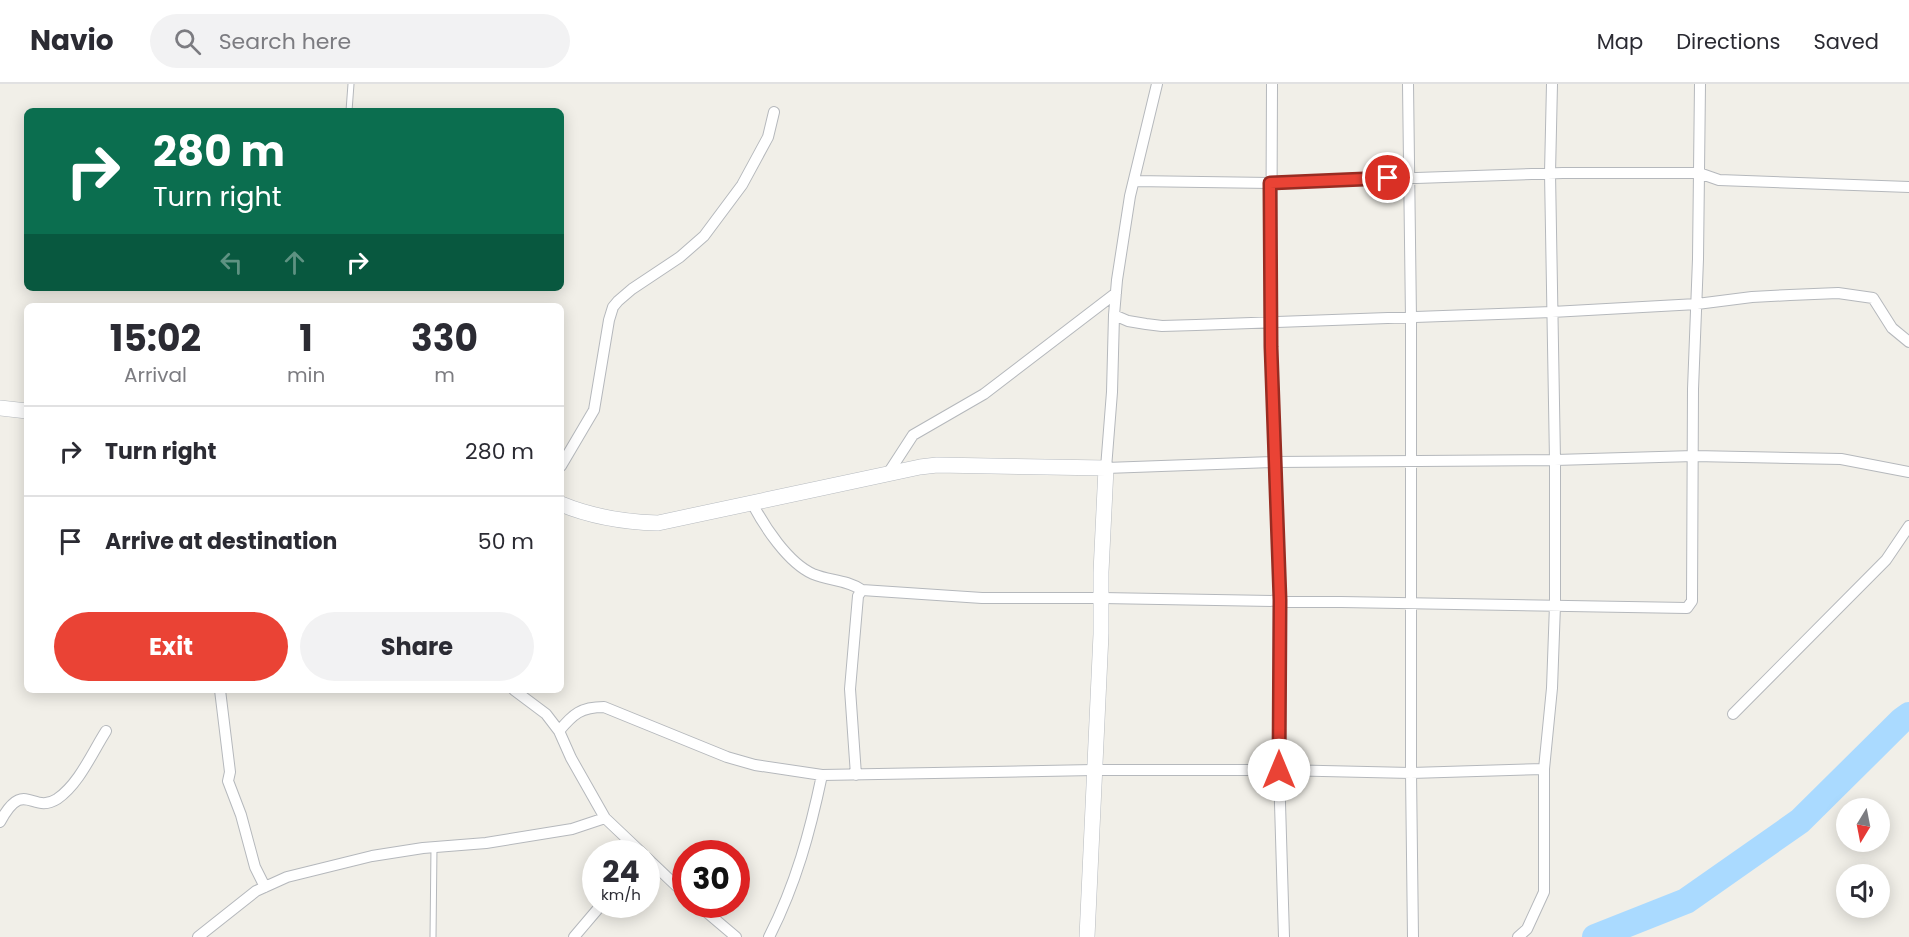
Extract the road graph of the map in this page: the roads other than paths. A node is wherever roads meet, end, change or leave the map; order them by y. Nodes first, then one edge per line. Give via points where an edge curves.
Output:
1 (351, 84) edge
2 (1158, 84) edge
3 (1272, 84) edge
4 (1408, 84) edge
5 (1552, 84) edge
6 (1700, 84) edge
7 (350, 108) edge
8 (774, 112) dead end
9 (1699, 172) junction
10 (1550, 173) junction
11 (1408, 177) junction
12 (1134, 180) junction
13 (1270, 183) junction
14 (1909, 187) edge
15 (1116, 293) junction
16 (1697, 304) junction
17 (1552, 312) junction
18 (1114, 315) junction
19 (1411, 319) junction
20 (1271, 324) junction
21 (1909, 342) edge
22 (0, 408) edge
23 (24, 411) edge
24 (1694, 456) junction
25 (1555, 460) junction
26 (564, 461) edge
27 (1410, 461) junction
28 (1274, 462) junction
29 (1106, 468) junction
30 (890, 472) junction
31 (1909, 472) edge
32 (752, 503) junction
33 (564, 505) edge
34 (1909, 526) edge
35 (862, 590) junction
36 (1102, 597) junction
37 (1280, 600) junction
38 (1412, 603) junction
39 (1555, 605) junction
40 (220, 693) edge
41 (518, 693) edge
42 (1733, 714) dead end
43 (106, 731) dead end
44 (559, 731) junction
45 (1544, 769) junction
46 (1094, 770) junction
47 (1279, 770) junction
48 (1411, 772) junction
49 (822, 775) junction
50 (856, 775) junction
51 (605, 818) junction
52 (0, 822) edge
53 (628, 840) edge
54 (434, 847) junction
55 (660, 870) edge
56 (672, 882) edge
57 (265, 887) junction
58 (590, 918) edge
59 (714, 918) edge
60 (198, 937) edge
61 (433, 937) edge
62 (574, 937) edge
63 (736, 937) edge
64 (769, 937) edge
65 (1087, 937) edge
66 (1284, 937) edge
67 (1413, 937) edge
68 (1518, 937) edge

1 - 7 lane
2 - 12 street
3 - 13 street
4 - 11 street
5 - 10 street
6 - 9 street
8 - 26 street via 768,138 742,185 704,236 613,307 594,410
9 - 10 street
9 - 14 street via 1730,181
9 - 16 street
10 - 11 street
10 - 17 street
11 - 13 street
11 - 19 street
12 - 13 street
12 - 15 street
13 - 20 street
15 - 18 street
15 - 30 street via 984,394 913,435
16 - 17 street
16 - 21 street via 1838,293 1873,298 1892,328
16 - 24 street
17 - 19 street
17 - 25 street
18 - 20 street via 1162,326
18 - 29 street
19 - 20 street
19 - 27 street
20 - 28 street
22 - 23 street
24 - 25 street
24 - 31 street via 1841,459
24 - 39 street via 1692,601 1687,608
25 - 27 street
25 - 39 street
27 - 28 street
27 - 38 street
28 - 29 street
28 - 37 street
29 - 30 street via 937,465
29 - 36 street
30 - 32 street
32 - 33 street via 658,523 630,522
32 - 35 street via 796,563 812,573
34 - 42 street via 1886,560
35 - 36 street via 982,598
35 - 50 street via 858,596 850,689
36 - 37 street
36 - 46 street
37 - 38 street
37 - 47 street
38 - 39 street
38 - 48 street
39 - 45 street
40 - 57 street via 228,781
41 - 44 street via 546,714
43 - 52 street via 65,793 48,803 16,800
44 - 49 street via 581,710 604,707 727,757
44 - 51 street
45 - 48 street
45 - 68 street via 1544,892 1527,929
46 - 47 street
46 - 50 street
46 - 65 street
47 - 48 street
47 - 66 street
48 - 67 street
49 - 50 street
49 - 64 street via 792,888
51 - 53 street
51 - 54 street via 572,829
54 - 57 street via 372,856 287,877
54 - 61 lane
55 - 56 street
57 - 60 street
58 - 62 street
59 - 63 street

